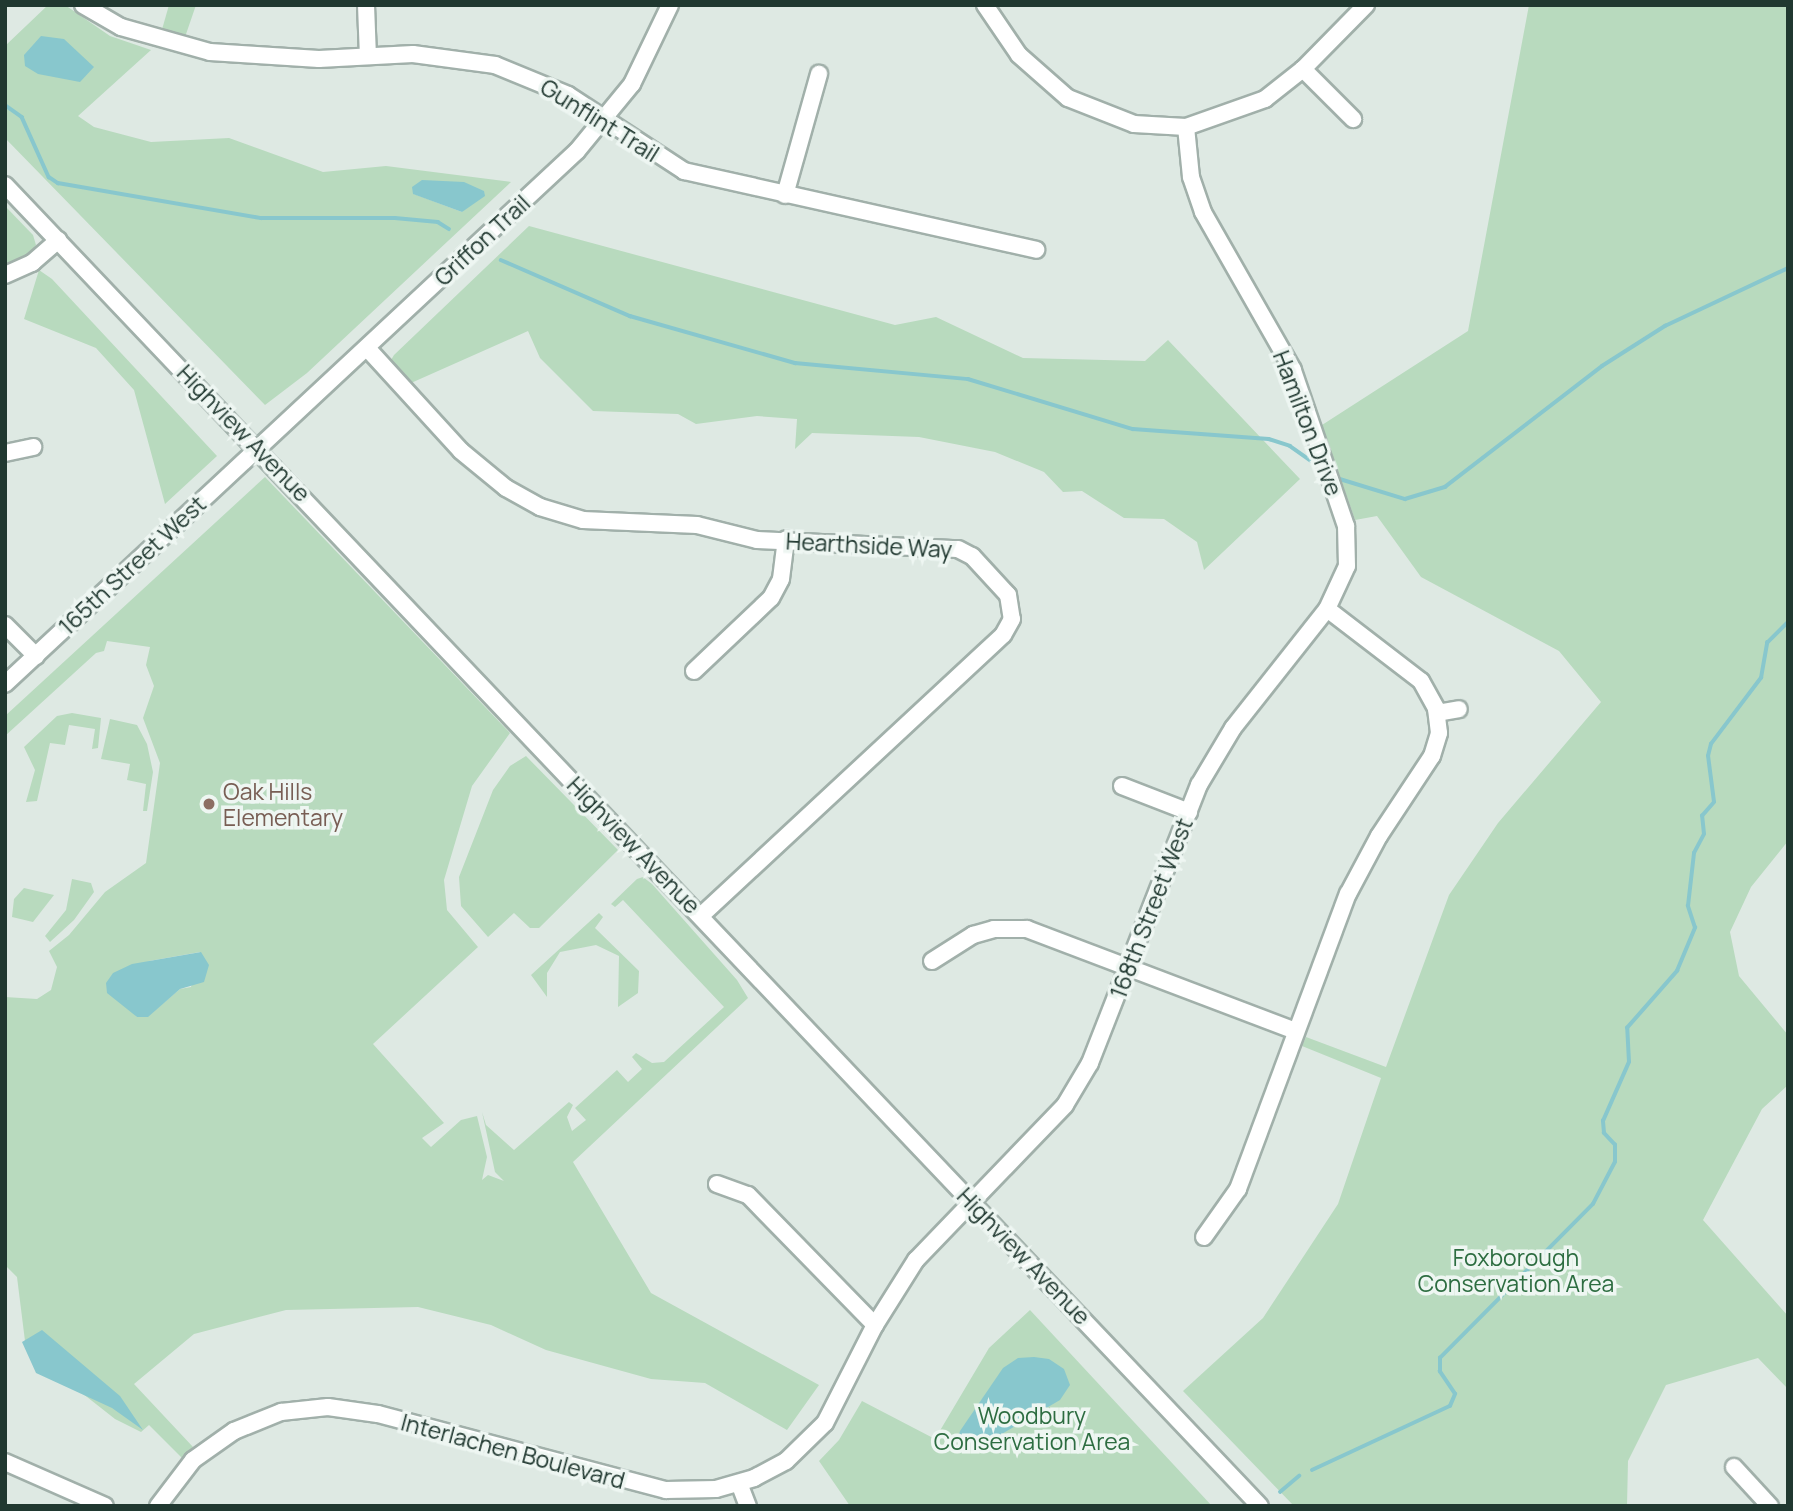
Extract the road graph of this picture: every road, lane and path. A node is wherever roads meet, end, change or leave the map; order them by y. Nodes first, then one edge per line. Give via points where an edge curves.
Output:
1 (83, 5) edge
2 (366, 5) edge
3 (670, 5) edge
4 (985, 5) edge
5 (1366, 5) edge
6 (368, 56) junction
7 (1303, 69) junction
8 (819, 74) dead end
9 (1353, 119) dead end
10 (606, 120) junction
11 (1186, 127) junction
12 (5, 185) edge
13 (785, 195) junction
14 (58, 240) junction
15 (1036, 250) dead end
16 (5, 275) edge
17 (367, 348) junction
18 (33, 447) dead end
19 (258, 447) junction
20 (5, 453) edge
21 (786, 539) junction
22 (1327, 609) junction
23 (5, 625) edge
24 (36, 656) junction
25 (694, 671) dead end
26 (5, 684) edge
27 (1459, 709) dead end
28 (1437, 713) junction
29 (1122, 786) dead end
30 (1189, 812) junction
31 (701, 916) junction
32 (932, 961) dead end
33 (1128, 967) junction
34 (1295, 1031) junction
35 (717, 1184) dead end
36 (970, 1199) junction
37 (1204, 1237) dead end
38 (875, 1325) junction
39 (5, 1462) edge
40 (1734, 1467) dead end
41 (739, 1483) junction
42 (105, 1506) edge
43 (158, 1506) edge
44 (748, 1506) edge
45 (1260, 1506) edge
46 (1770, 1506) edge

1 - 6 street, Gunflint Trail via 121,27 182,47 319,59
2 - 6 street
3 - 10 street, Griffon Trail via 649,55
4 - 11 street via 1019,55 1061,94 1116,119
5 - 7 street
6 - 10 street, Gunflint Trail via 441,55 495,65 543,82
7 - 9 street
7 - 11 street via 1250,107
8 - 13 street
10 - 13 street, Gunflint Trail via 684,171
10 - 17 street, Griffon Trail
11 - 22 street, Hamilton Drive via 1191,177 1203,212 1293,370 1343,516 1346,566
12 - 14 street, Highview Avenue
13 - 15 street, Gunflint Trail
14 - 16 street via 32,263
14 - 19 street, Highview Avenue
17 - 19 street, Griffon Trail
17 - 21 street, Hearthside Way via 478,467 540,507 606,524 697,525 757,540
18 - 20 street
19 - 24 street, 165th Street West
19 - 31 street, Highview Avenue
21 - 25 street via 781,579 771,598
21 - 31 street, Hearthside Way via 965,552 1008,595 1011,625
22 - 28 street via 1415,676
22 - 30 street, 168th Street West via 1233,728
23 - 24 street
24 - 26 street, 165th Street West
27 - 28 street
28 - 34 street via 1439,733 1432,756 1362,867
29 - 30 street
30 - 33 street, 168th Street West
31 - 36 street, Highview Avenue
32 - 33 street via 973,934 1013,927 1043,933
33 - 34 street
33 - 36 street, 168th Street West via 1090,1063 1065,1105
34 - 37 street via 1238,1189
35 - 38 street via 748,1195
36 - 38 street, Interlachen Boulevard via 916,1260
36 - 45 street, Highview Avenue
38 - 41 street, Interlachen Boulevard via 838,1401 812,1437 786,1461
39 - 42 street
40 - 46 street
41 - 43 street, Interlachen Boulevard via 691,1492 666,1490 378,1414 328,1407 281,1412 234,1432 194,1460
41 - 44 street

